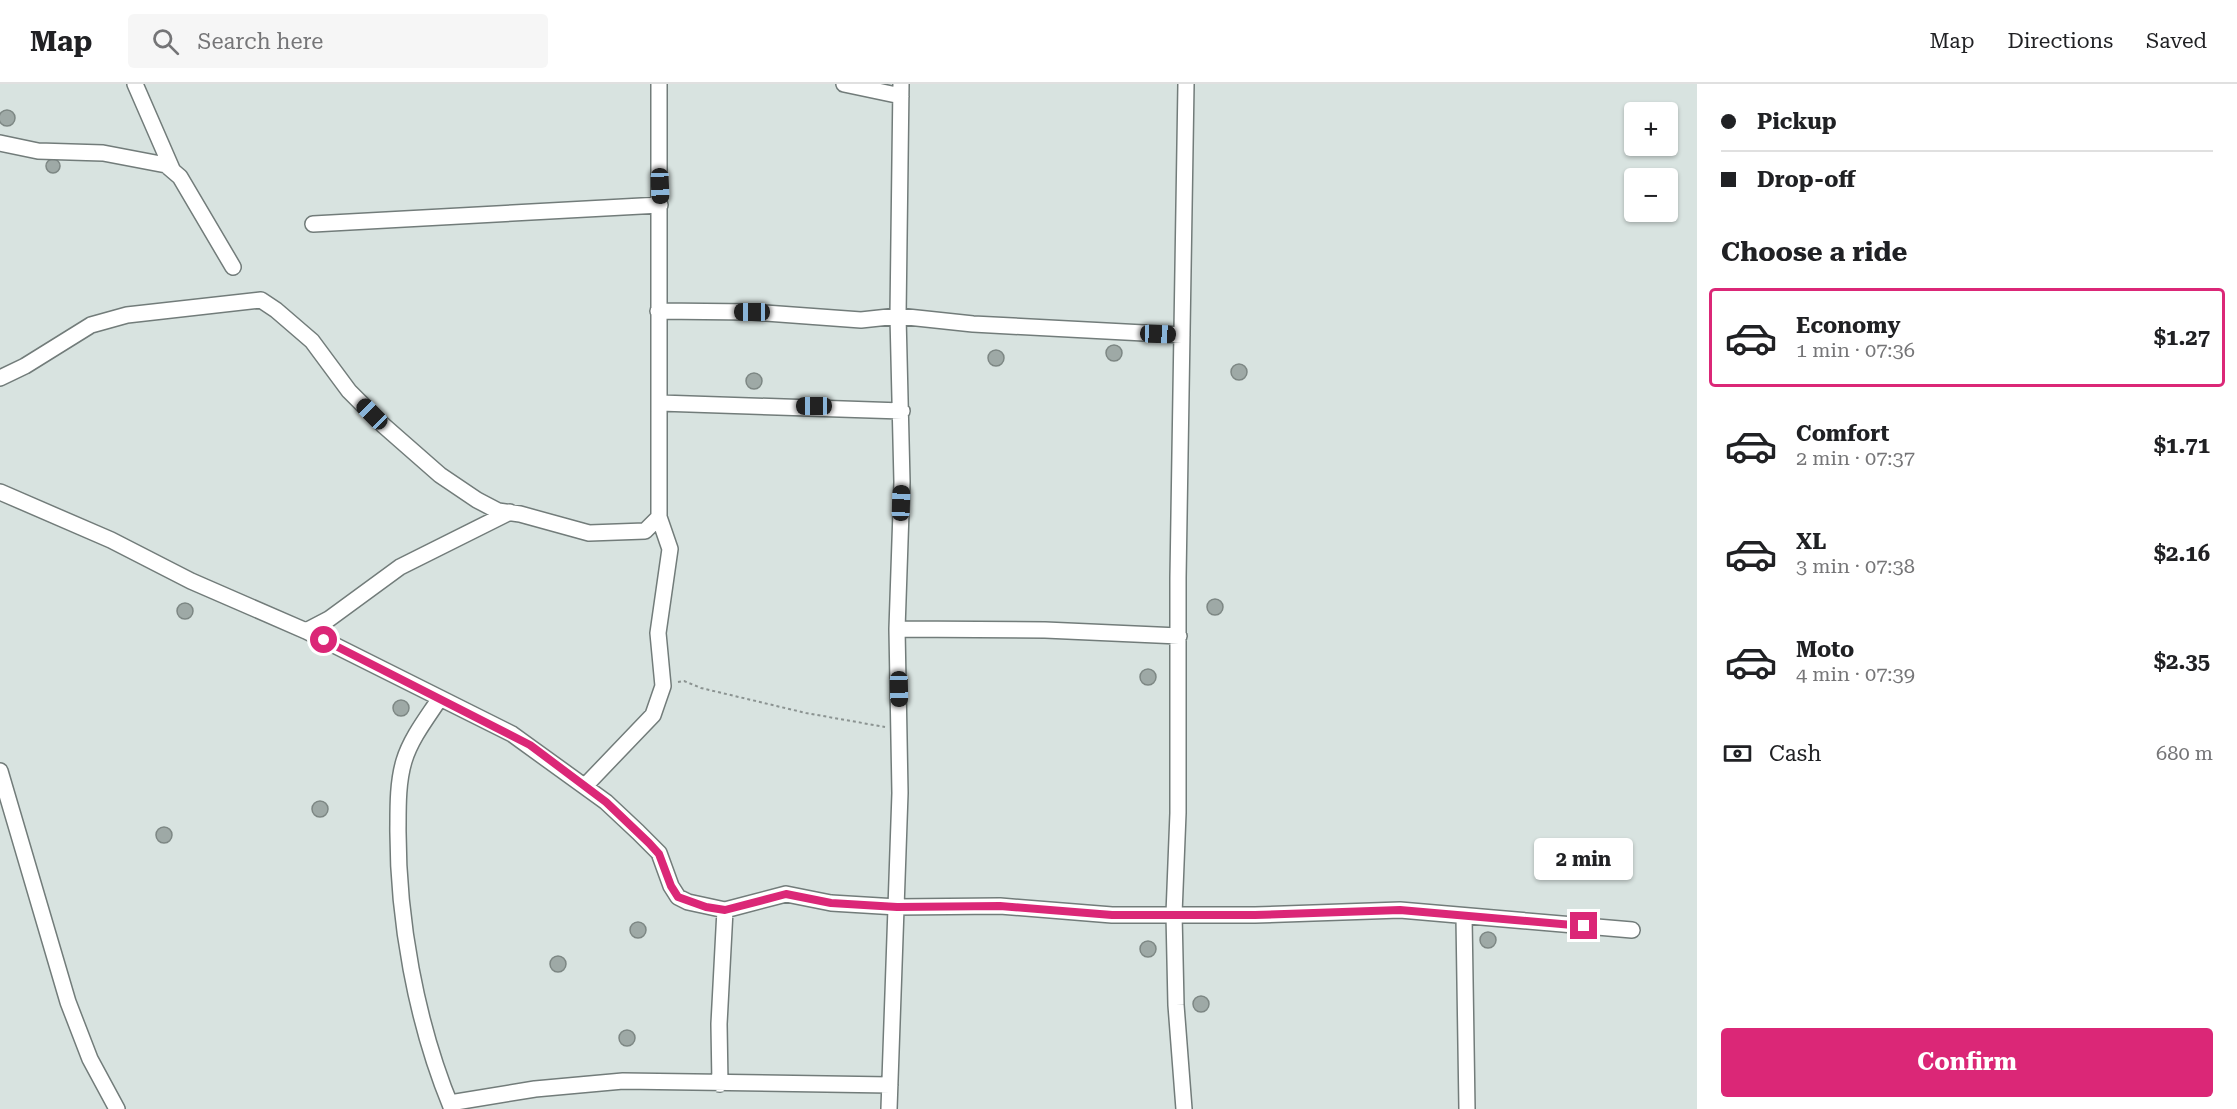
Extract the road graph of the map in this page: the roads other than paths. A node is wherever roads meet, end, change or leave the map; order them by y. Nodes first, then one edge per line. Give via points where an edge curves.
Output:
1 (135, 84) edge
2 (659, 84) edge
3 (844, 84) edge
4 (1186, 84) edge
5 (901, 90) edge
6 (0, 144) edge
7 (172, 169) junction
8 (660, 205) junction
9 (312, 224) dead end
10 (233, 267) dead end
11 (658, 311) junction
12 (898, 316) junction
13 (1182, 335) junction
14 (0, 378) edge
15 (660, 403) junction
16 (902, 411) junction
17 (0, 492) edge
18 (510, 512) junction
19 (659, 517) junction
20 (897, 629) junction
21 (306, 631) junction
22 (1179, 636) junction
23 (440, 698) junction
24 (0, 771) edge
25 (585, 786) junction
26 (897, 907) junction
27 (725, 910) junction
28 (1174, 914) junction
29 (1464, 917) junction
30 (1632, 930) dead end
31 (720, 1084) junction
32 (890, 1085) junction
33 (451, 1106) edge
34 (117, 1109) edge
35 (889, 1109) edge
36 (1184, 1109) edge
37 (1467, 1109) edge

1 - 7 street
2 - 8 street
3 - 5 street
4 - 13 street
5 - 12 street
6 - 7 street via 38,151 103,153
7 - 10 street
8 - 9 street
8 - 11 street
11 - 12 street via 752,312 861,320
11 - 15 street
12 - 13 street via 984,325
12 - 16 street
13 - 22 street
14 - 18 street via 91,325 127,315 261,300 312,342 349,391 440,476 498,511
15 - 16 street
15 - 19 street
16 - 20 street
17 - 21 street
18 - 19 street via 589,533 645,531
18 - 21 street via 400,567 329,619
19 - 25 street via 670,549 658,633 663,686 652,715
20 - 22 street
20 - 26 street
21 - 23 street
22 - 28 street
23 - 25 street via 530,745
23 - 33 street via 403,764 398,860 402,913 414,977 440,1079
24 - 34 street via 68,1002 90,1059
25 - 27 street via 654,848 678,897
26 - 27 street via 831,903 786,894
26 - 28 street via 1000,906 1112,915
26 - 32 street
27 - 31 street
28 - 29 street via 1400,910
28 - 36 street
29 - 30 street
29 - 37 street
31 - 32 street
31 - 33 street via 623,1081 534,1089
32 - 35 street

